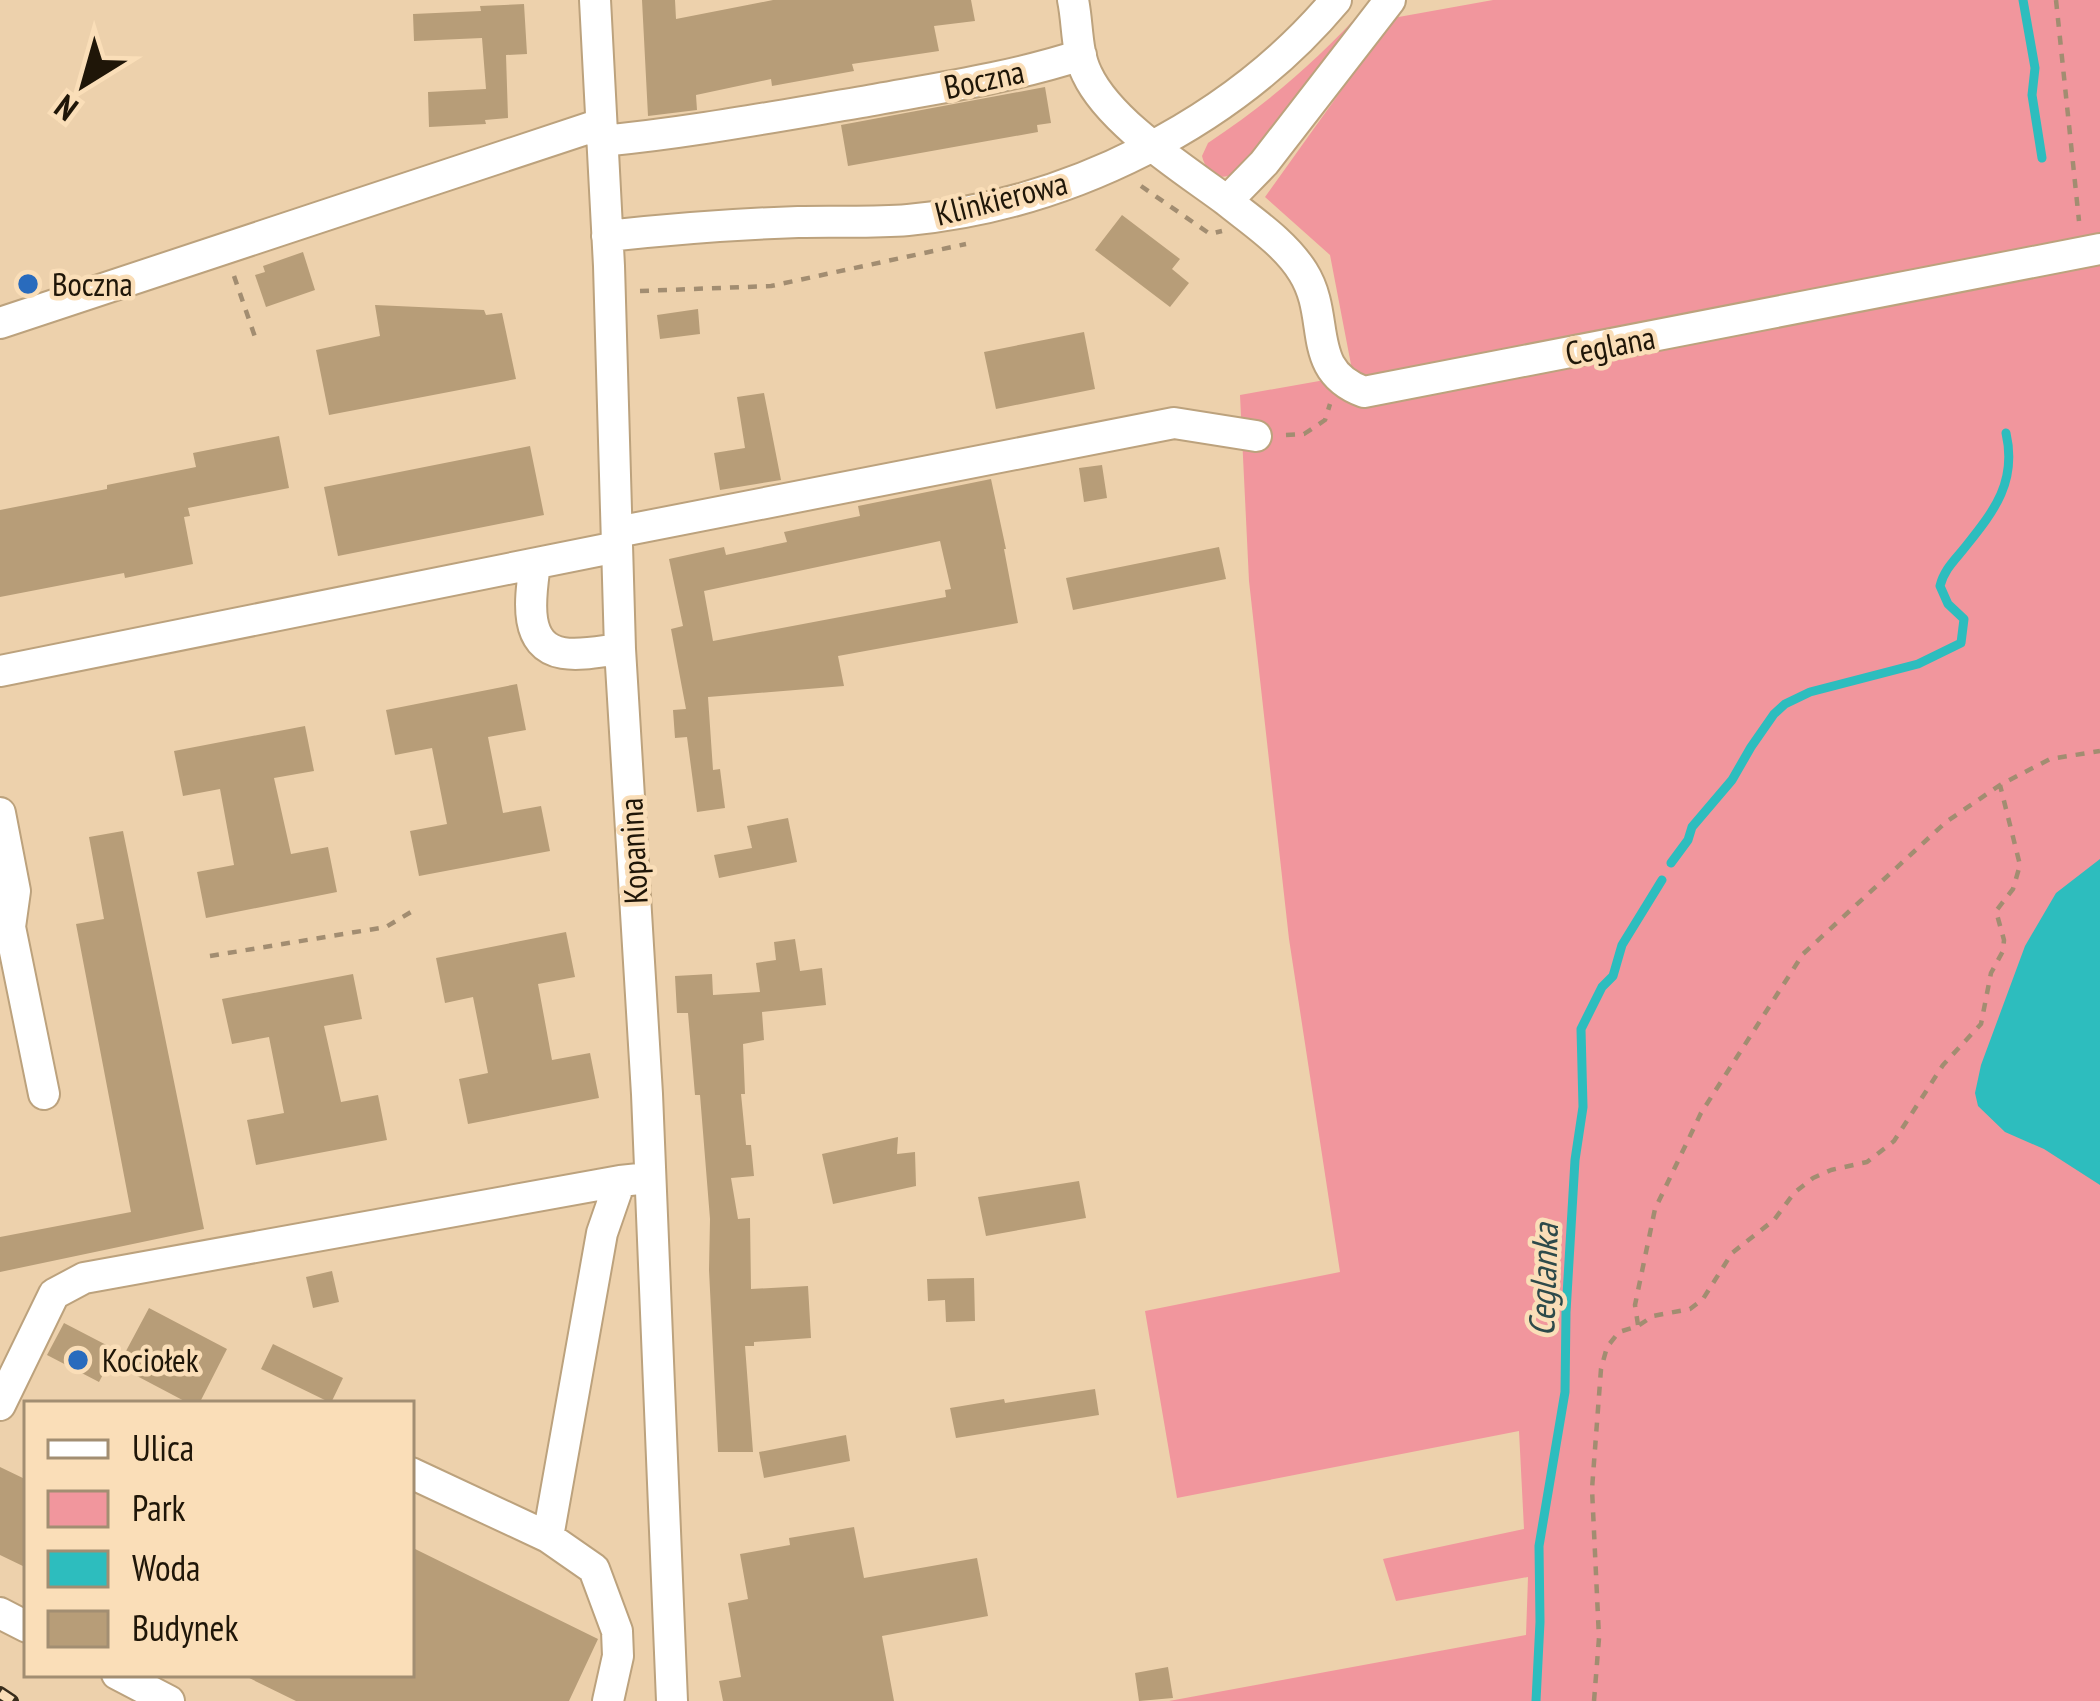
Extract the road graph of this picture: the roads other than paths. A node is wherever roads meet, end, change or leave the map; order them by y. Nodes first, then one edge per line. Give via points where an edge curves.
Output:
1 (595, 0) edge
2 (1073, 0) edge
3 (1336, 0) edge
4 (1390, 0) edge
5 (1081, 56) junction
6 (601, 133) junction
7 (1152, 146) junction
8 (1229, 215) junction
9 (607, 236) junction
10 (2092, 251) edge
11 (0, 323) edge
12 (1256, 436) road end
13 (617, 540) junction
14 (535, 564) junction
15 (620, 649) junction
16 (0, 671) edge
17 (0, 812) edge
18 (5, 928) edge
19 (44, 1094) dead end
20 (635, 1180) junction
21 (0, 1406) edge
22 (414, 1474) edge
23 (548, 1537) junction
24 (123, 1677) edge
25 (169, 1701) edge
26 (608, 1701) edge
27 (672, 1701) edge

1 - 6 street, Kopanina
2 - 5 street
3 - 7 street, Klinkierowa via 1233,94
4 - 8 street
5 - 6 street, Boczna via 950,87 686,131
5 - 7 street via 1101,96
6 - 9 street, Kopanina
6 - 11 street, Boczna
7 - 8 street
7 - 9 street, Klinkierowa via 1060,187 957,213
8 - 10 street, Ceglana via 1274,239 1304,273 1326,361 1342,383 1364,392
9 - 13 street, Kopanina
12 - 13 street via 1174,423
13 - 14 street
13 - 15 street, Kopanina
14 - 15 street via 531,612 542,643 564,653
14 - 16 street
15 - 20 street, Kopanina via 647,1094
17 - 18 street via 15,891
18 - 19 street
20 - 21 street via 84,1278 54,1294
20 - 23 street via 602,1233
20 - 27 street, Kopanina
22 - 23 street
23 - 26 street via 594,1569 617,1630
24 - 25 street

